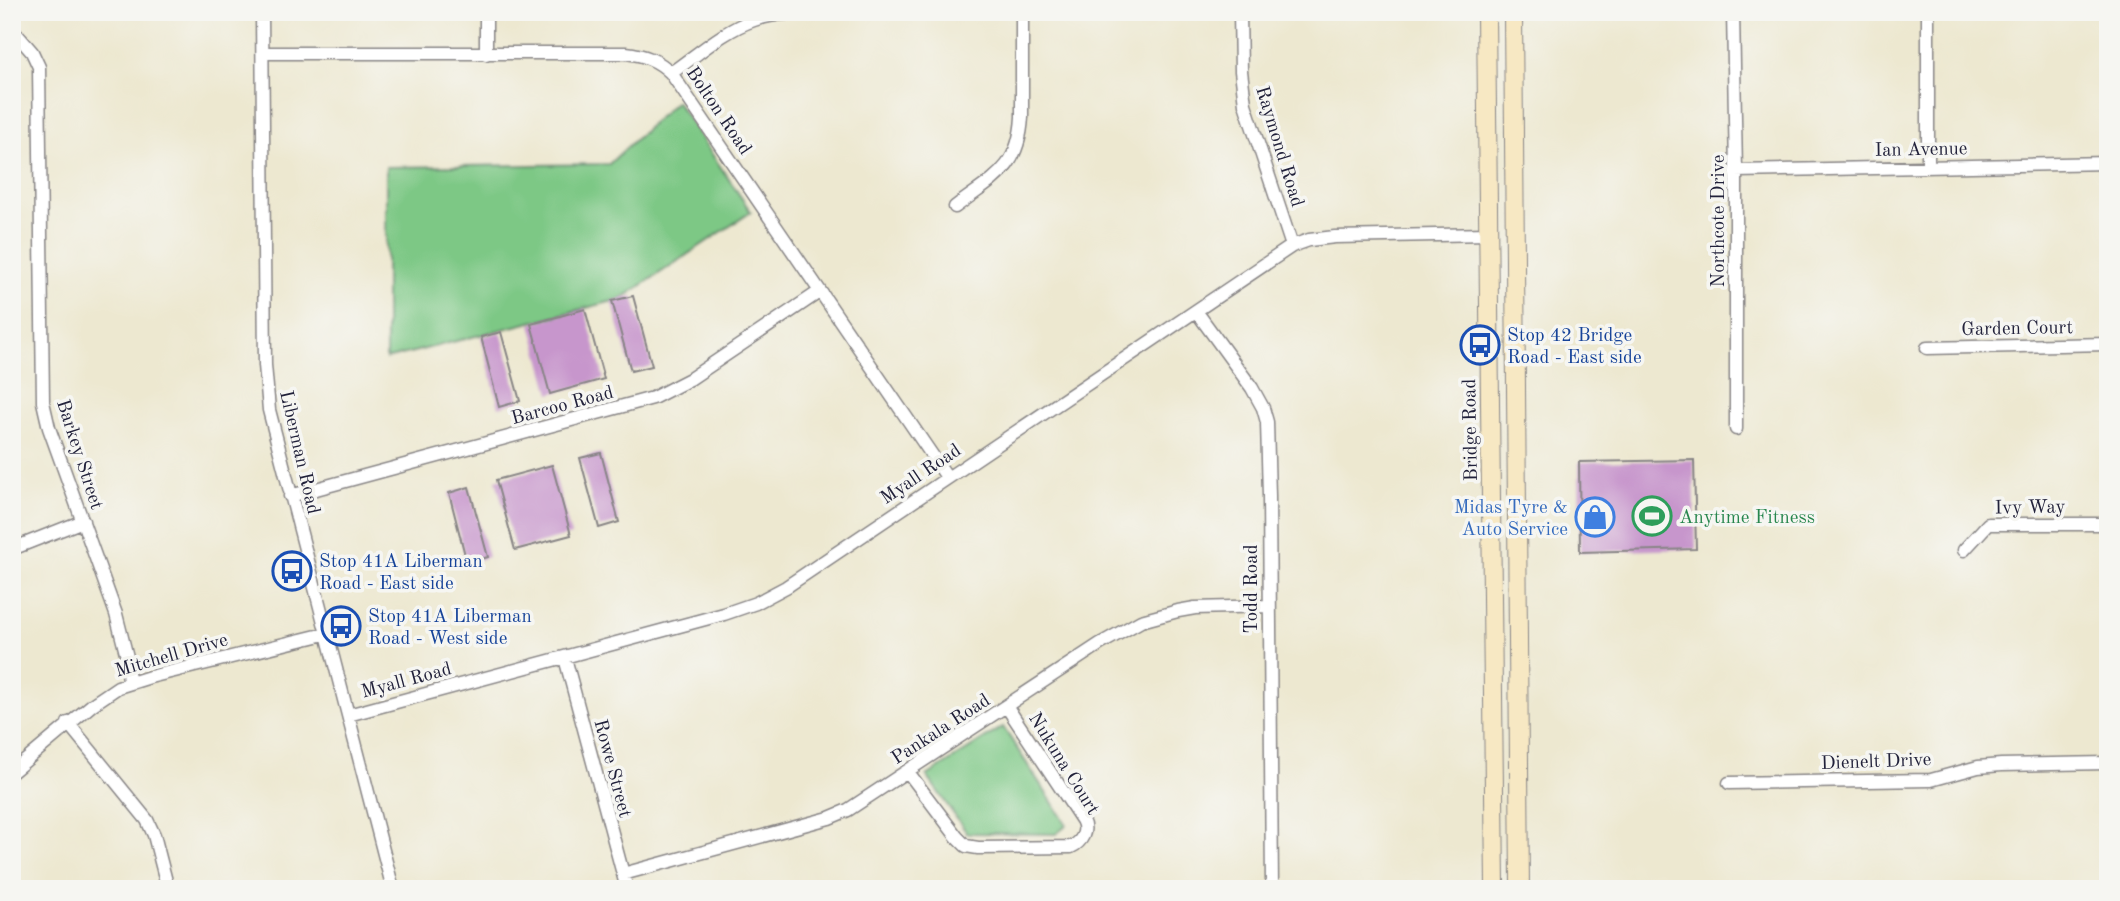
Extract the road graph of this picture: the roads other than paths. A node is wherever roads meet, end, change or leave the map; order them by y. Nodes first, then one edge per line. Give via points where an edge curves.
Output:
1 (262, 12) edge
2 (486, 12) edge
3 (852, 12) edge
4 (1022, 12) edge
5 (1240, 12) edge
6 (1486, 12) edge
7 (1513, 12) edge
8 (1732, 12) edge
9 (1928, 12) edge
10 (12, 29) edge
11 (262, 53) junction
12 (486, 54) junction
13 (671, 73) junction
14 (2108, 163) edge
15 (1928, 167) junction
16 (1736, 171) junction
17 (955, 207) dead end
18 (1514, 233) junction
19 (1488, 234) junction
20 (1292, 246) junction
21 (819, 292) junction
22 (1196, 311) junction
23 (2108, 344) edge
24 (1927, 348) dead end
25 (1736, 429) dead end
26 (947, 477) junction
27 (290, 496) junction
28 (83, 521) junction
29 (2108, 524) edge
30 (12, 549) edge
31 (1964, 550) dead end
32 (1269, 606) junction
33 (326, 634) junction
34 (565, 658) junction
35 (129, 683) junction
36 (1007, 706) junction
37 (348, 715) junction
38 (68, 723) junction
39 (2108, 764) edge
40 (12, 772) edge
41 (908, 772) junction
42 (1729, 783) dead end
43 (623, 874) junction
44 (168, 889) edge
45 (393, 889) edge
46 (627, 889) edge
47 (1272, 889) edge
48 (1495, 889) edge
49 (1520, 889) edge

1 - 11 street, Liberman Road
2 - 12 street
3 - 13 street via 756,19
4 - 17 street via 1022,117 1016,151 1004,169
5 - 20 street, Raymond Road via 1245,104
6 - 19 main road, Bridge Road
7 - 18 main road
8 - 16 street, Northcote Drive
9 - 15 street
10 - 28 street, Barkey Street via 36,58 39,75 43,402
11 - 12 street, Bolton Road
11 - 27 street, Liberman Road via 266,391
12 - 13 street, Bolton Road via 626,53 657,61
13 - 21 street, Bolton Road
14 - 15 street, Ian Avenue
15 - 16 street, Ian Avenue
16 - 25 street, Northcote Drive
18 - 19 main road
18 - 49 main road
19 - 20 street, Myall Road via 1335,237
19 - 48 main road, Bridge Road
20 - 22 street, Myall Road
21 - 26 street, Bolton Road
21 - 27 street, Barcoo Road via 690,379 653,398
22 - 26 street, Myall Road
22 - 32 street, Todd Road via 1266,415
23 - 24 street, Garden Court
26 - 34 street, Myall Road via 765,599
27 - 33 street, Liberman Road
28 - 30 street
28 - 35 street, Barkey Street via 121,633
29 - 31 street, Ivy Way via 1988,524
32 - 36 street, Pankala Road via 1195,608 1141,621
32 - 47 street, Todd Road
33 - 35 street, Mitchell Drive
33 - 37 street, Liberman Road
34 - 37 street, Myall Road
34 - 43 street, Rowe Street
35 - 38 street, Mitchell Drive
36 - 41 street, Pankala Road
36 - 41 street, Nukuna Court via 1082,820 1085,830 1076,845 966,846
37 - 45 street, Liberman Road
38 - 40 street, Mitchell Drive
38 - 44 street via 147,820
39 - 42 street, Dienelt Drive via 1978,767 1931,780
41 - 43 street, Pankala Road via 838,815
43 - 46 street, Rowe Street

